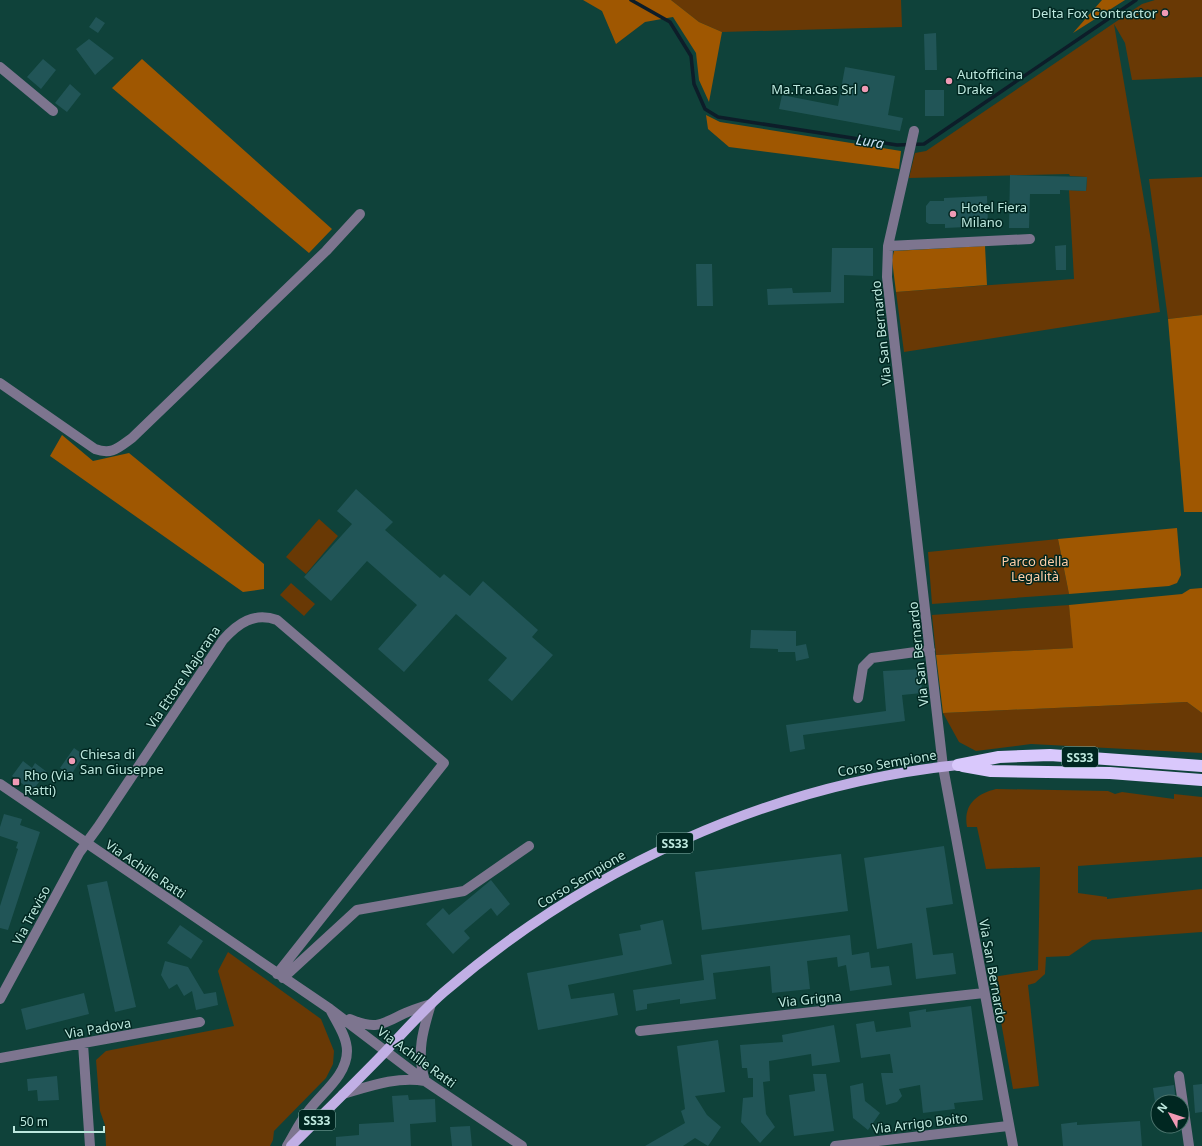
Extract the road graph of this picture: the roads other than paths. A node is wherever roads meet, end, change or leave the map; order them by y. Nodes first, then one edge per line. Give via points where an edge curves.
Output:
1 (0, 67) edge
2 (53, 111) dead end
3 (914, 131) dead end
4 (360, 214) dead end
5 (1030, 239) dead end
6 (888, 246) junction
7 (0, 383) edge
8 (930, 650) junction
9 (858, 698) dead end
10 (958, 765) junction
11 (1202, 766) edge
12 (943, 767) junction
13 (1202, 780) edge
14 (2, 789) edge
15 (86, 844) junction
16 (529, 846) dead end
17 (280, 976) junction
18 (984, 993) junction
19 (0, 999) edge
20 (431, 1004) junction
21 (330, 1009) junction
22 (200, 1022) dead end
23 (640, 1031) dead end
24 (83, 1044) junction
25 (386, 1051) junction
26 (0, 1058) edge
27 (1179, 1076) dead end
28 (426, 1081) junction
29 (344, 1094) junction
30 (1008, 1126) junction
31 (519, 1145) edge
32 (90, 1146) edge
33 (287, 1146) edge
34 (291, 1146) edge
35 (835, 1146) edge
36 (1013, 1146) edge
37 (1189, 1146) edge

1 - 2 street
3 - 6 street, Via San Bernardo
4 - 7 street via 326,251 132,438 116,449 105,452 95,449
5 - 6 street
6 - 8 street, Via San Bernardo via 887,277
8 - 9 street via 872,658 863,667
8 - 12 street, Via San Bernardo
10 - 11 highway, Corso Sempione / SS33 via 999,757 1050,755
10 - 12 main road, Corso Sempione / SS33
10 - 13 highway, Corso Sempione / SS33 via 991,772 1110,773
12 - 18 street, Via San Bernardo
12 - 20 main road, Corso Sempione / SS33 via 835,786 750,813 643,858 591,887 520,933 475,966
14 - 15 street, Via Achille Ratti
15 - 17 street, Via Achille Ratti
15 - 17 street, Via Ettore Majorana via 223,640 241,622 256,617 277,620 444,763
15 - 19 street, Via Treviso
16 - 17 street via 464,892 357,910
17 - 21 street, Via Achille Ratti
18 - 23 street, Via Grigna
18 - 30 street, Via San Bernardo
20 - 21 street via 378,1026 363,1025
20 - 25 main road, Corso Sempione / SS33
20 - 28 street via 420,1050
21 - 25 street, Via Achille Ratti
21 - 33 street via 346,1042 345,1064 309,1110
22 - 24 street, Via Padova
24 - 26 street, Via Padova
24 - 32 street
25 - 28 street, Via Achille Ratti
25 - 29 main road, Corso Sempione / SS33
27 - 37 street
28 - 29 street via 416,1079 386,1082
28 - 31 street, Via Achille Ratti
29 - 34 main road, Corso Sempione / SS33
30 - 35 street, Via Arrigo Boito
30 - 36 street, Via San Bernardo

